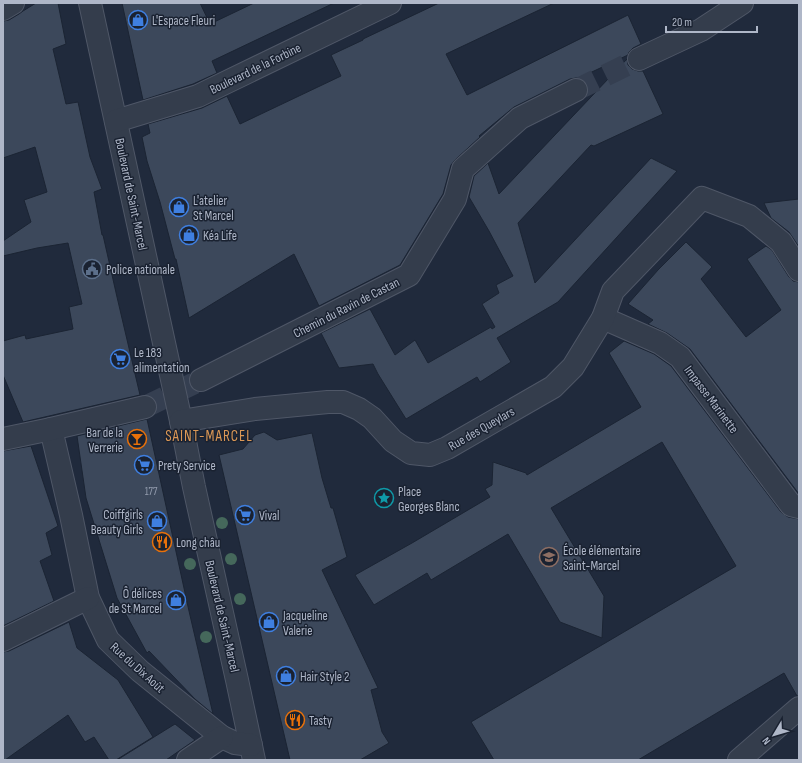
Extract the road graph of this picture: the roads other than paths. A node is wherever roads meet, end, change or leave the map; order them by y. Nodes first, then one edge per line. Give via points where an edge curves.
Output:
1 (13, 3) edge
2 (90, 3) edge
3 (390, 3) edge
4 (742, 3) edge
5 (3, 9) edge
6 (639, 60) tunnel mouth
7 (576, 90) tunnel mouth
8 (116, 121) junction
9 (799, 270) edge
10 (603, 318) junction
11 (201, 380) tunnel mouth
12 (145, 407) tunnel mouth
13 (181, 421) junction
14 (51, 429) junction
15 (3, 439) edge
16 (799, 507) edge
17 (88, 598) junction
18 (3, 640) edge
19 (799, 708) edge
20 (222, 737) junction
21 (252, 752) edge
22 (188, 760) edge
23 (739, 760) edge

1 - 5 street
2 - 8 street, Boulevard de Saint-Marcel
3 - 8 street, Boulevard de la Forbine via 198,96
4 - 6 street via 701,30
7 - 11 street, Chemin du Ravin de Castan via 520,118 463,169 455,199 410,275
8 - 13 street, Boulevard de Saint-Marcel
9 - 10 street, Rue des Queylars via 781,242 749,216 702,198 613,291
10 - 13 street, Rue des Queylars via 573,367 553,387 447,448 430,455 411,454 393,441 372,418 343,402 255,409
10 - 16 street, Impasse Marinette via 660,343 680,357 791,505
12 - 14 street
13 - 21 street, Boulevard de Saint-Marcel
14 - 15 street
14 - 17 street, Rue du Dix Août
17 - 18 street
17 - 20 street, Rue du Dix Août via 108,640 140,671
19 - 23 street
20 - 21 street, Rue du Dix Août
20 - 22 street

